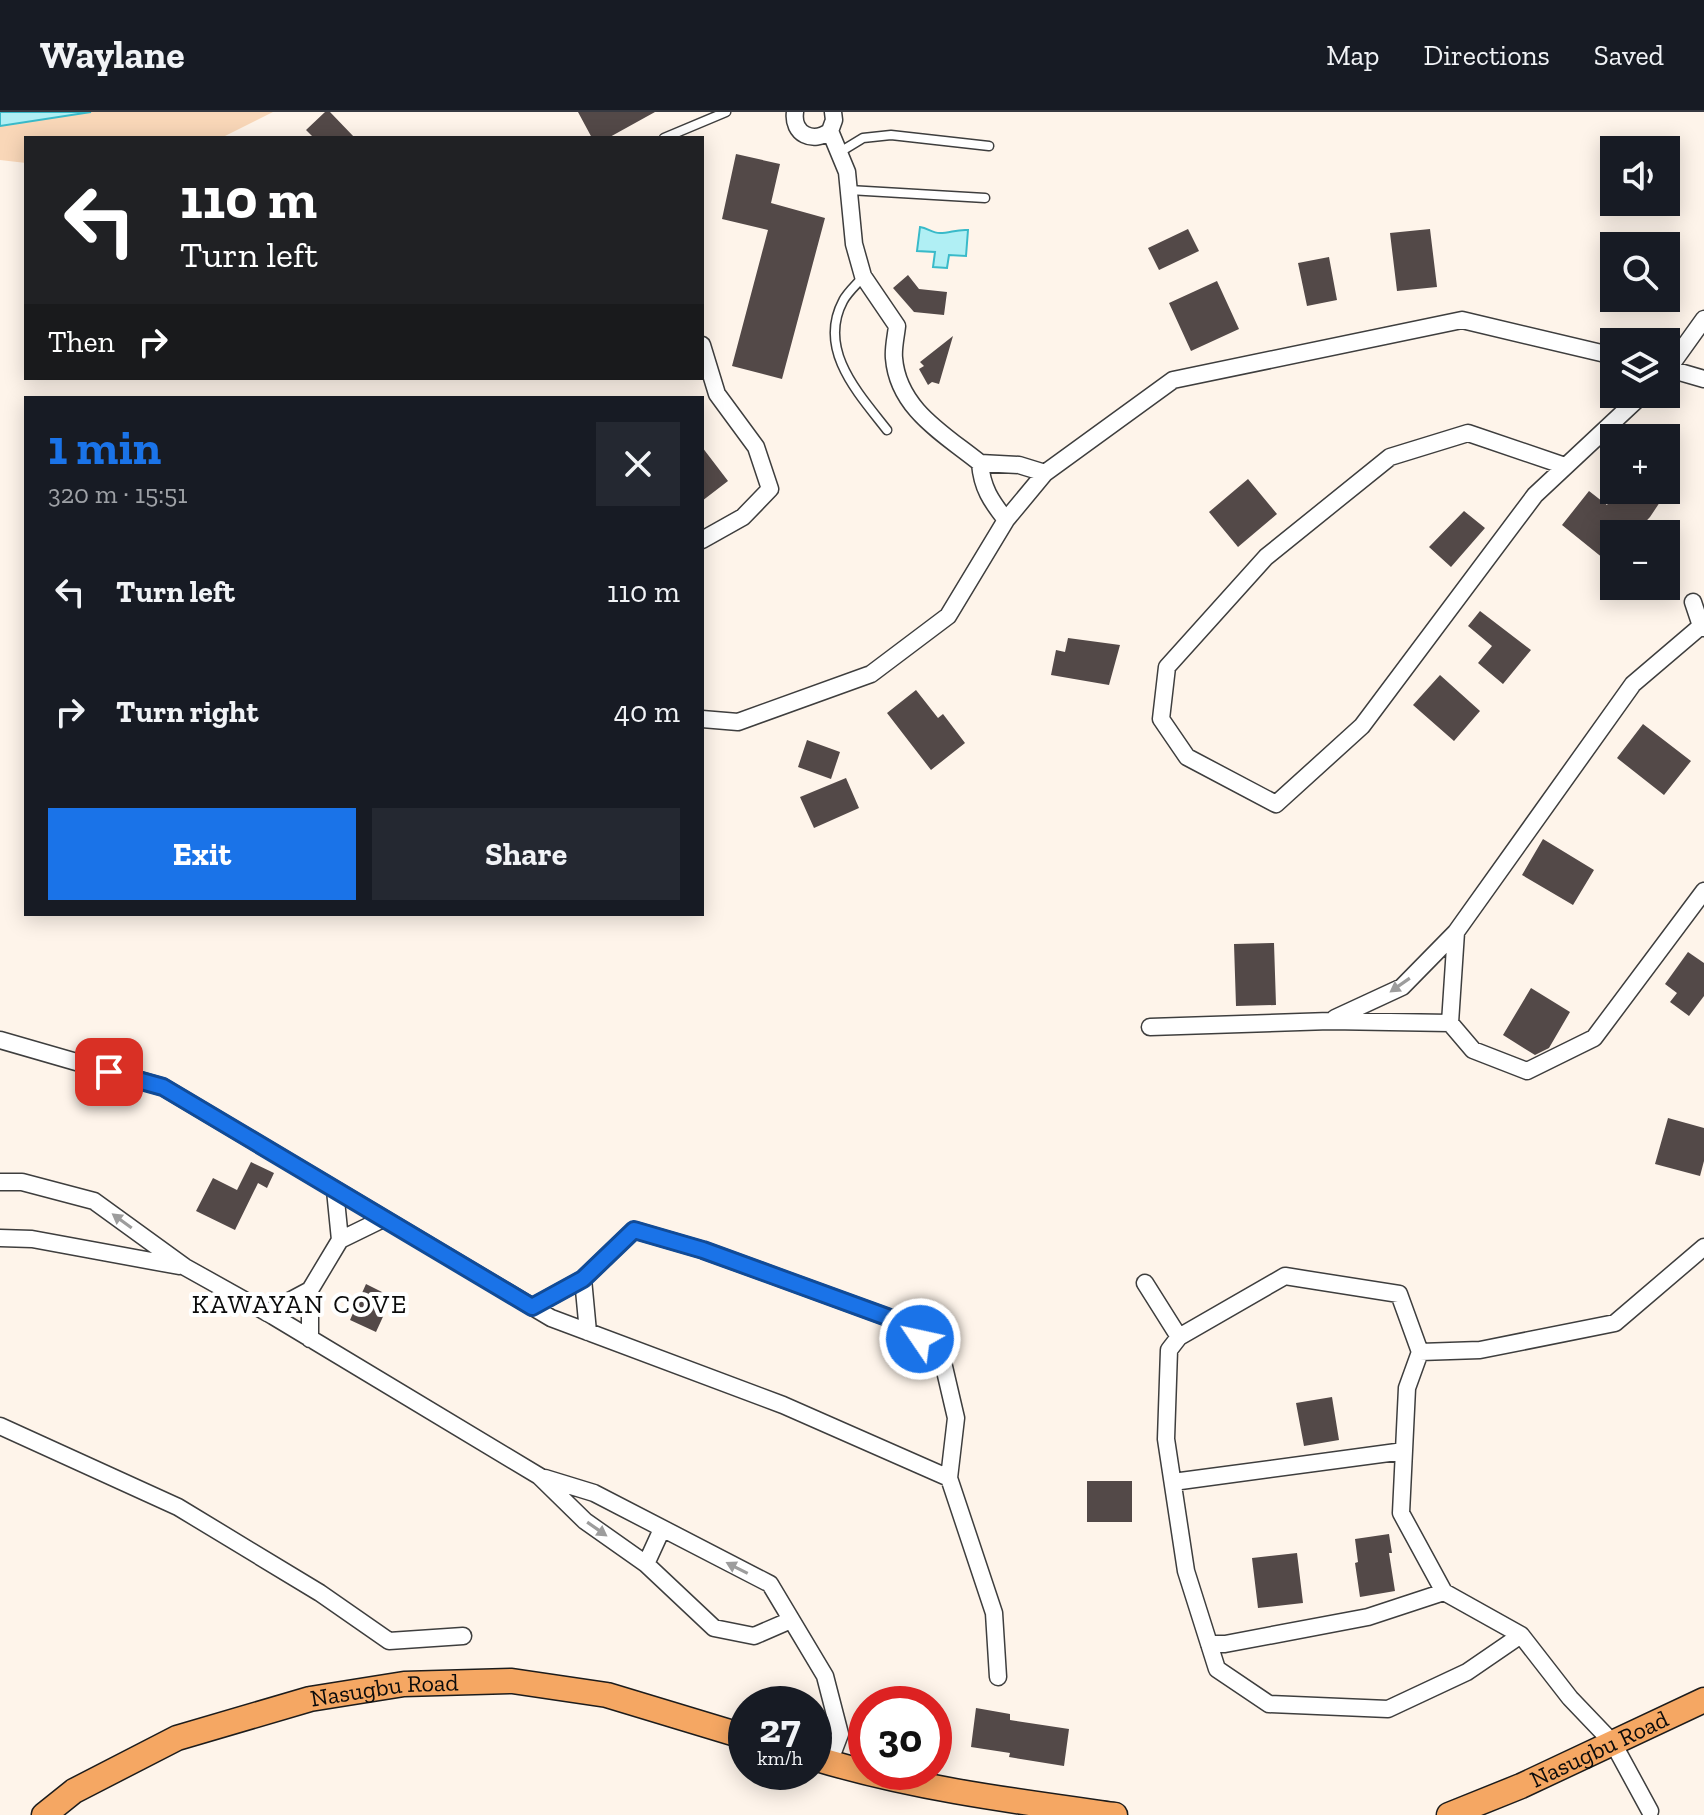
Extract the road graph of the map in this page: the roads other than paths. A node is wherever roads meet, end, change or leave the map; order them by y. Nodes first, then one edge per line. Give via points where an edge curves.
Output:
1 (726, 112) edge
2 (795, 112) edge
3 (833, 112) edge
4 (830, 131) junction
5 (669, 136) edge
6 (989, 146) dead end
7 (839, 153) junction
8 (849, 190) junction
9 (985, 198) dead end
10 (863, 276) junction
11 (1704, 319) edge
12 (704, 352) edge
13 (1680, 352) edge
14 (1600, 353) edge
15 (1680, 373) edge
16 (1704, 379) edge
17 (1628, 408) edge
18 (887, 430) dead end
19 (980, 463) junction
20 (1565, 466) junction
21 (1045, 473) junction
22 (1006, 520) junction
23 (704, 539) edge
24 (1693, 602) dead end
25 (1702, 627) edge
26 (704, 719) edge
27 (1704, 891) edge
28 (1456, 932) junction
29 (1330, 1021) junction
30 (1450, 1023) junction
31 (1150, 1027) dead end
32 (0, 1040) edge
33 (0, 1182) edge
34 (335, 1190) junction
35 (383, 1219) junction
36 (0, 1238) edge
37 (340, 1240) junction
38 (1704, 1247) edge
39 (185, 1267) junction
40 (583, 1279) junction
41 (1145, 1283) dead end
42 (310, 1290) junction
43 (532, 1307) junction
44 (267, 1313) junction
45 (588, 1332) junction
46 (1179, 1337) junction
47 (310, 1339) junction
48 (1420, 1352) junction
49 (0, 1426) edge
50 (1404, 1451) junction
51 (539, 1476) junction
52 (949, 1478) junction
53 (1173, 1482) junction
54 (662, 1529) junction
55 (646, 1564) junction
56 (1444, 1592) junction
57 (791, 1620) junction
58 (1521, 1635) junction
59 (463, 1636) dead end
60 (1209, 1644) junction
61 (998, 1677) dead end
62 (828, 1686) edge
63 (1704, 1700) edge
64 (832, 1703) edge
65 (728, 1732) edge
66 (1613, 1743) junction
67 (832, 1746) edge
68 (832, 1763) edge
69 (1650, 1811) dead end
70 (44, 1815) edge
71 (1115, 1815) edge
72 (1449, 1815) edge

1 - 5 lane
2 - 4 street via 804,135 820,137
3 - 4 street
4 - 7 street
6 - 7 lane via 891,135 863,138
7 - 8 street
8 - 9 lane
8 - 10 street
10 - 18 lane via 843,300 834,324 836,351 854,388
10 - 19 street via 897,326 894,358 905,398
11 - 13 street
12 - 23 street via 717,394 756,447 770,489 743,517
14 - 21 street via 1462,320 1173,380
15 - 16 street
17 - 20 street
19 - 21 street
19 - 22 street via 986,494
20 - 20 street via 1535,495 1362,726 1276,804 1187,757 1161,719 1167,667 1266,557 1390,457 1468,433
21 - 22 street
22 - 26 street via 948,616 871,674 738,722
24 - 25 street
25 - 28 street via 1633,684
27 - 30 street via 1594,1038 1527,1071 1473,1050
28 -> 29 street via 1402,987
28 - 30 street
29 - 30 street
29 - 31 street
32 - 34 street via 163,1087
39 -> 33 street via 94,1201 22,1182
34 - 35 street
34 - 37 street
35 - 37 street
35 - 43 street
36 - 39 street
37 - 42 street
38 - 48 street via 1615,1323 1480,1350
39 - 44 street
40 - 43 street
40 - 45 street
40 - 52 street via 634,1230 898,1321 942,1358 956,1418
41 - 46 street
42 - 44 street
42 - 47 street
43 - 45 street
44 - 47 street
45 - 52 street via 783,1405
46 - 48 street via 1285,1276 1399,1294
46 - 53 street via 1169,1350 1166,1439
47 - 51 street
48 - 50 street via 1407,1388
49 - 59 street via 178,1507 389,1641
50 - 53 street
50 - 56 street via 1401,1513
51 - 54 street via 594,1493
51 -> 55 street via 585,1521
52 - 61 street via 994,1613
53 - 60 street via 1186,1571
54 - 55 street
57 -> 54 street via 770,1584
55 - 57 street via 714,1628 754,1636
56 - 58 street
56 - 60 street via 1368,1617
57 - 62 street
58 - 60 street via 1467,1672 1388,1709 1269,1704 1217,1669
58 - 66 street
63 - 66 main road, Nasugbu Road
64 - 67 street via 840,1734
65 - 70 main road, Nasugbu Road via 607,1695 512,1681 404,1684 310,1699 177,1738 74,1791
66 - 69 street
66 - 72 main road, Nasugbu Road
68 - 71 main road via 892,1780

